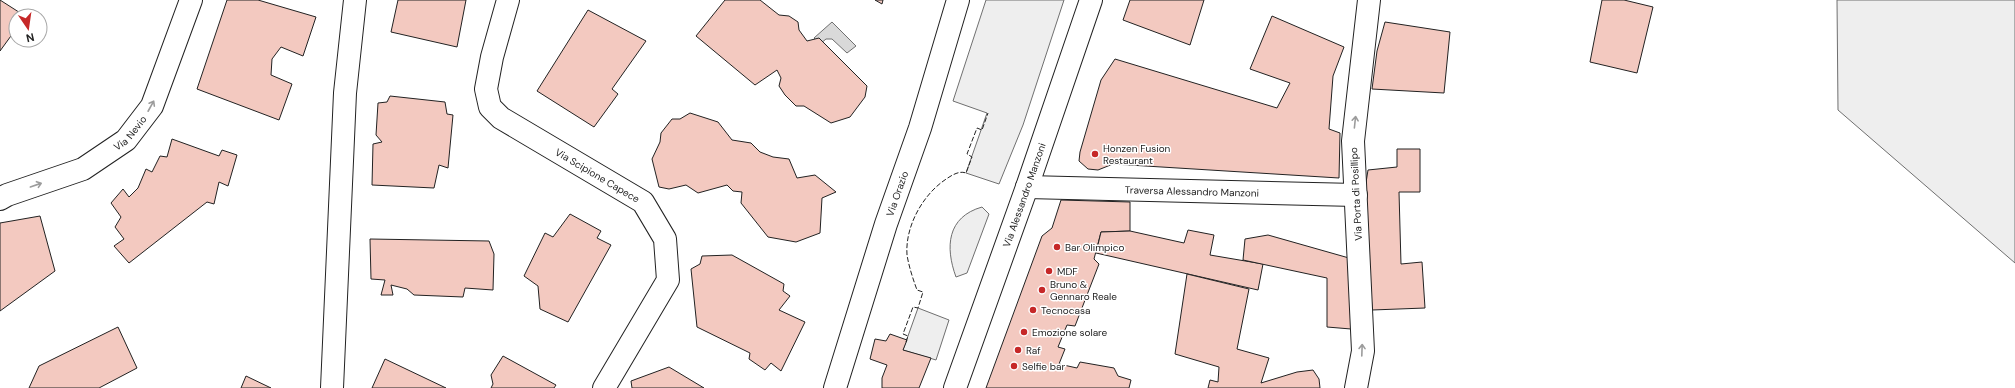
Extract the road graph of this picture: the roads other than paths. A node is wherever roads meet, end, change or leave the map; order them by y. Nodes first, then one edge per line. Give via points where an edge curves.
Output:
1 (191, 0) edge
2 (355, 0) edge
3 (508, 0) edge
4 (958, 0) edge
5 (1090, 0) edge
6 (1369, 0) edge
7 (1027, 187) junction
8 (1356, 195) junction
9 (0, 199) edge
10 (332, 388) edge
11 (604, 388) edge
12 (835, 388) edge
13 (955, 388) edge
14 (1356, 388) edge

9 -> 1 street, Via Nevio via 83,169 126,140 152,106
2 - 10 street via 345,93
3 - 11 street, Via Scipione Capece via 486,89 490,107 501,118 642,202 665,239 668,280
4 - 12 street, Via Orazio via 920,128 886,224
5 - 7 street, Via Alessandro Manzoni
8 -> 6 street, Via Porta di Posillipo via 1353,141
7 - 8 street, Traversa Alessandro Manzoni
7 - 13 street, Via Alessandro Manzoni
14 -> 8 street, Via Porta di Posillipo via 1363,351

